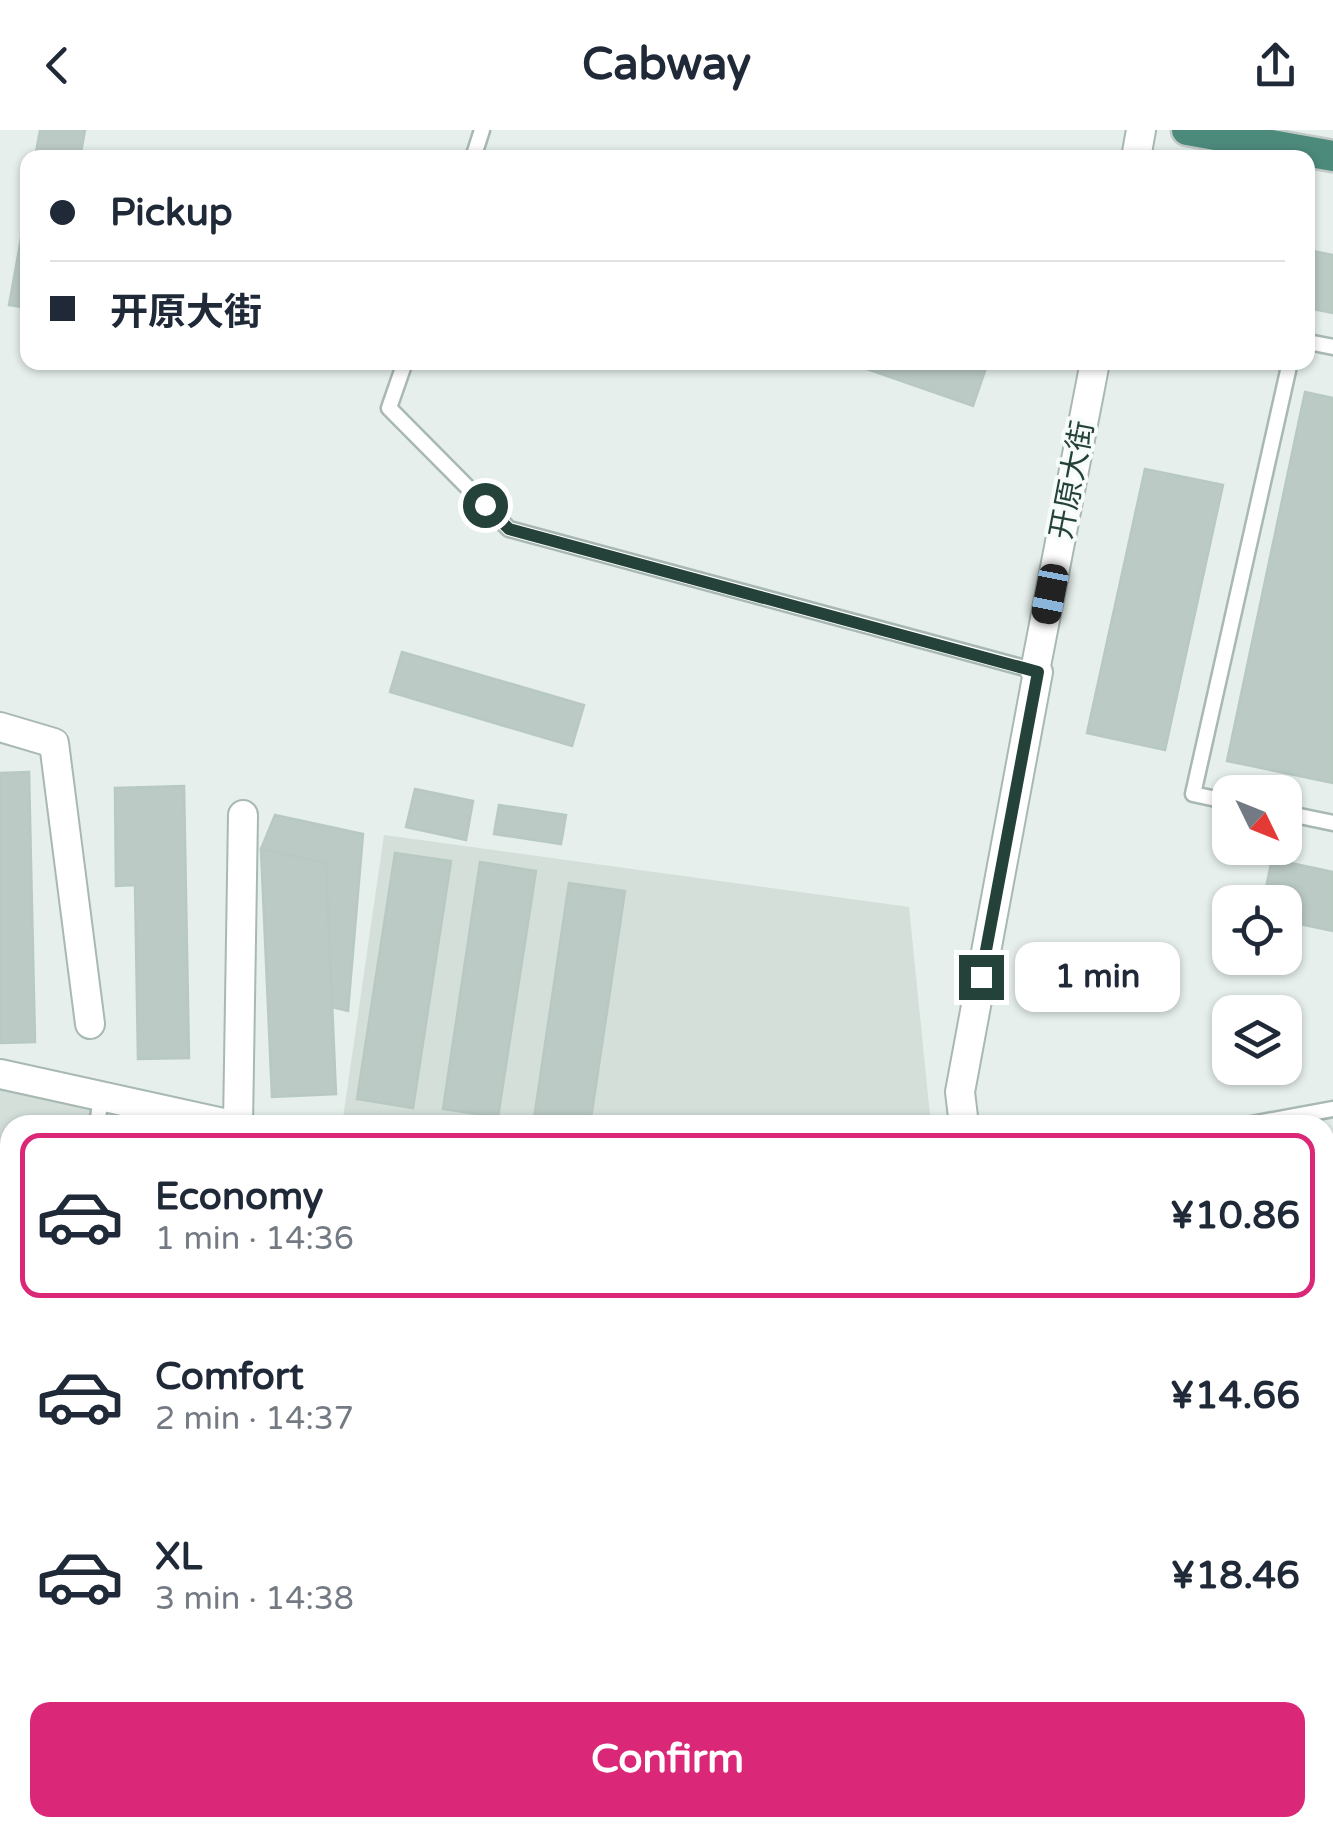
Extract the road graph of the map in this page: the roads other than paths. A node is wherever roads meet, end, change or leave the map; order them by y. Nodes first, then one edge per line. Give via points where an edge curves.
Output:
1 (1188, 130) edge
2 (1300, 150) edge
3 (402, 370) edge
4 (1094, 370) edge
5 (1288, 370) edge
6 (1036, 672) junction
7 (0, 726) edge
8 (1212, 798) edge
9 (243, 815) dead end
10 (1302, 817) edge
11 (1333, 823) edge
12 (90, 1024) dead end
13 (0, 1074) edge
14 (101, 1096) junction
15 (1333, 1109) edge
16 (98, 1115) edge
17 (189, 1115) edge
18 (235, 1115) edge
19 (963, 1115) edge
20 (1300, 1115) edge

1 - 2 highway
3 - 6 lane via 389,408 509,529
4 - 6 street, 开原大街
5 - 8 lane via 1192,794
6 - 19 street, 开原大街 via 960,1092
7 - 12 street via 54,742
9 - 18 street
10 - 11 lane
13 - 14 street
14 - 16 lane
14 - 17 street
15 - 20 lane

